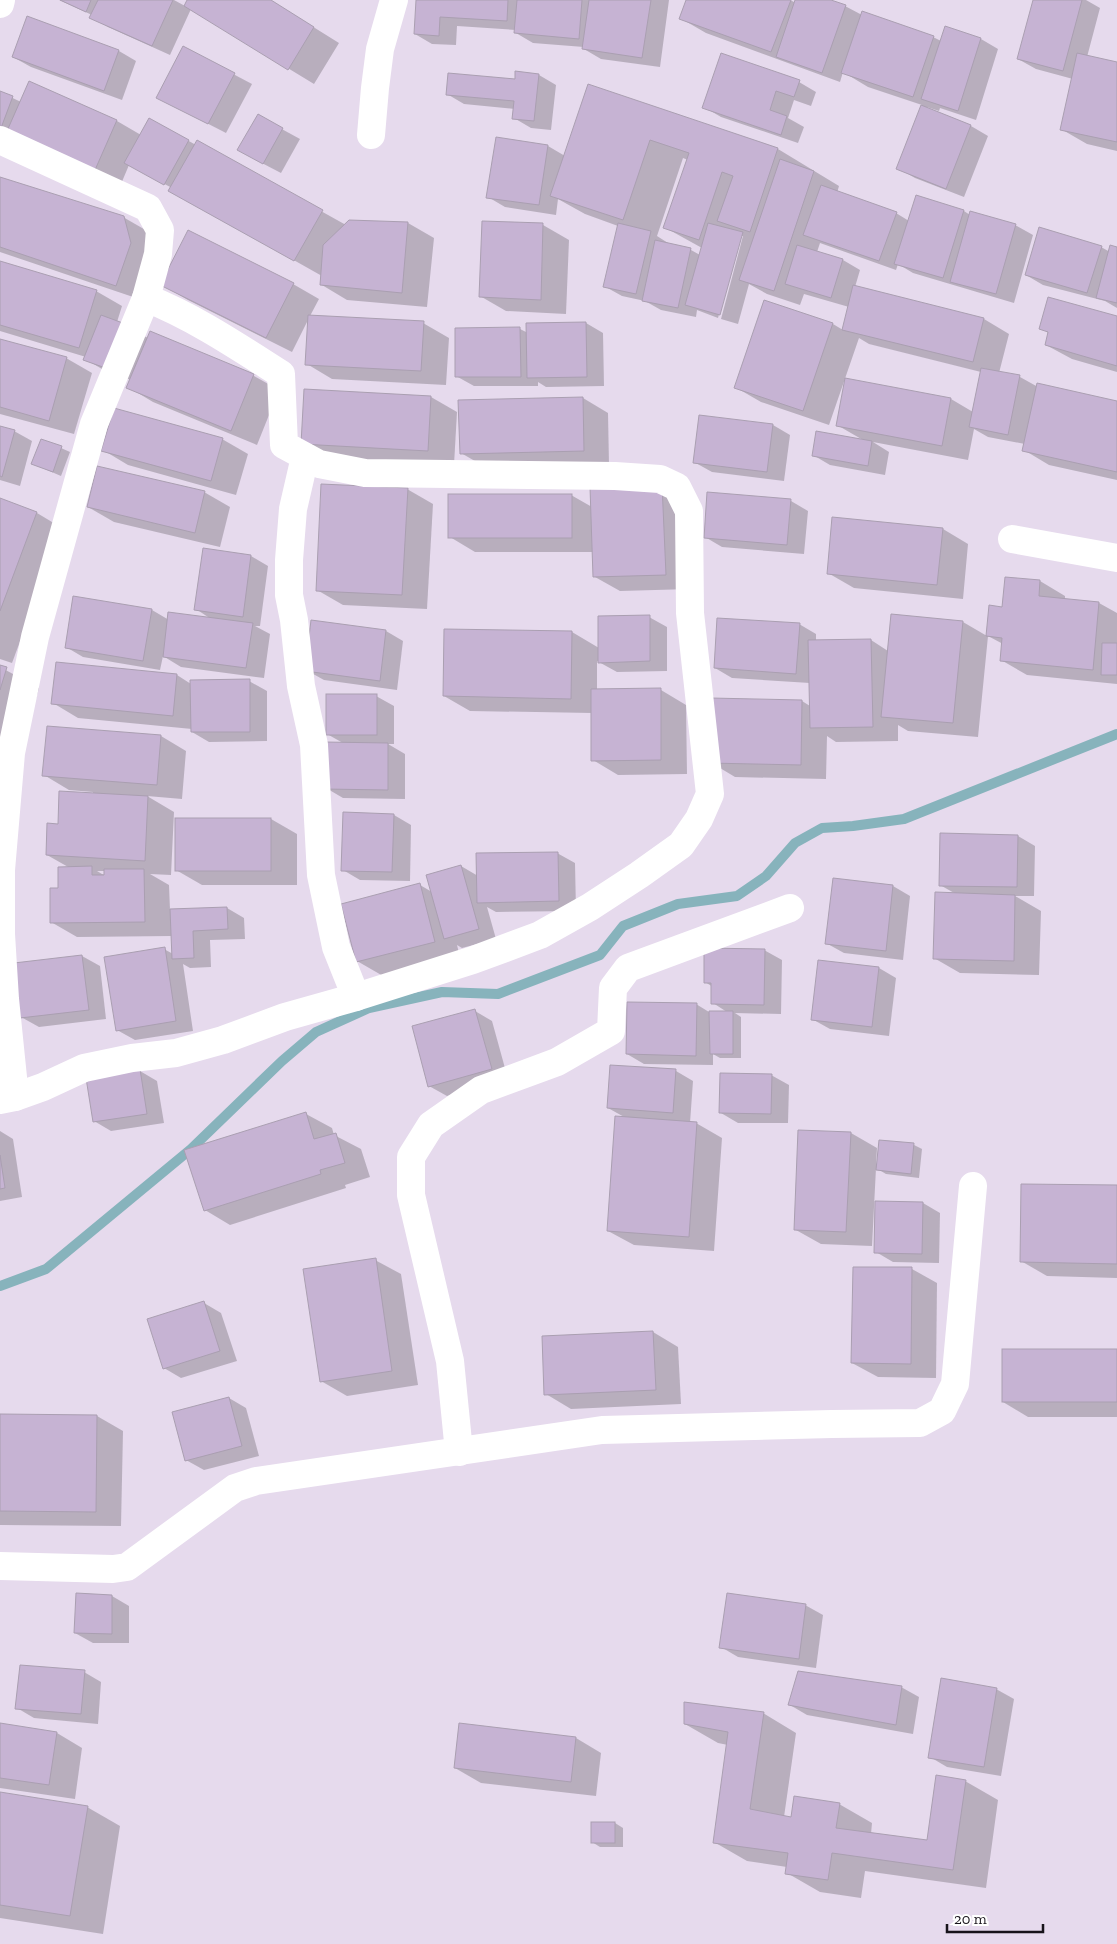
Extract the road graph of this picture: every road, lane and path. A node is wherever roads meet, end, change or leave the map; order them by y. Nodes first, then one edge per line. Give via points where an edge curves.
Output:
1 (1, 0) edge
2 (394, 0) edge
3 (0, 4) edge
4 (371, 135) dead end
5 (0, 140) edge
6 (146, 298) junction
7 (305, 457) junction
8 (1012, 539) dead end
9 (1117, 558) edge
10 (790, 908) dead end
11 (356, 997) junction
12 (8, 1099) edge
13 (973, 1186) dead end
14 (459, 1452) junction
15 (0, 1566) edge

1 - 3 street
2 - 4 street via 380,49
5 - 6 street via 148,208 160,230 158,254
6 - 7 street via 175,309 281,374 284,445
6 - 12 street via 94,424 35,637 11,753 1,870
7 - 11 street via 293,510 289,595 301,686 314,745 321,875 336,948
7 - 11 street via 319,464 365,474 660,479 677,487 689,510 690,613 710,794 699,819 681,845 639,876 540,935
8 - 9 street
10 - 14 street via 628,968 613,988 611,1031 557,1062 481,1090 432,1125 411,1157 411,1195 450,1361
11 - 12 street via 176,1053 84,1068
13 - 14 street via 955,1384 942,1411 920,1423 602,1430
14 - 15 street via 256,1481 235,1488 127,1567

